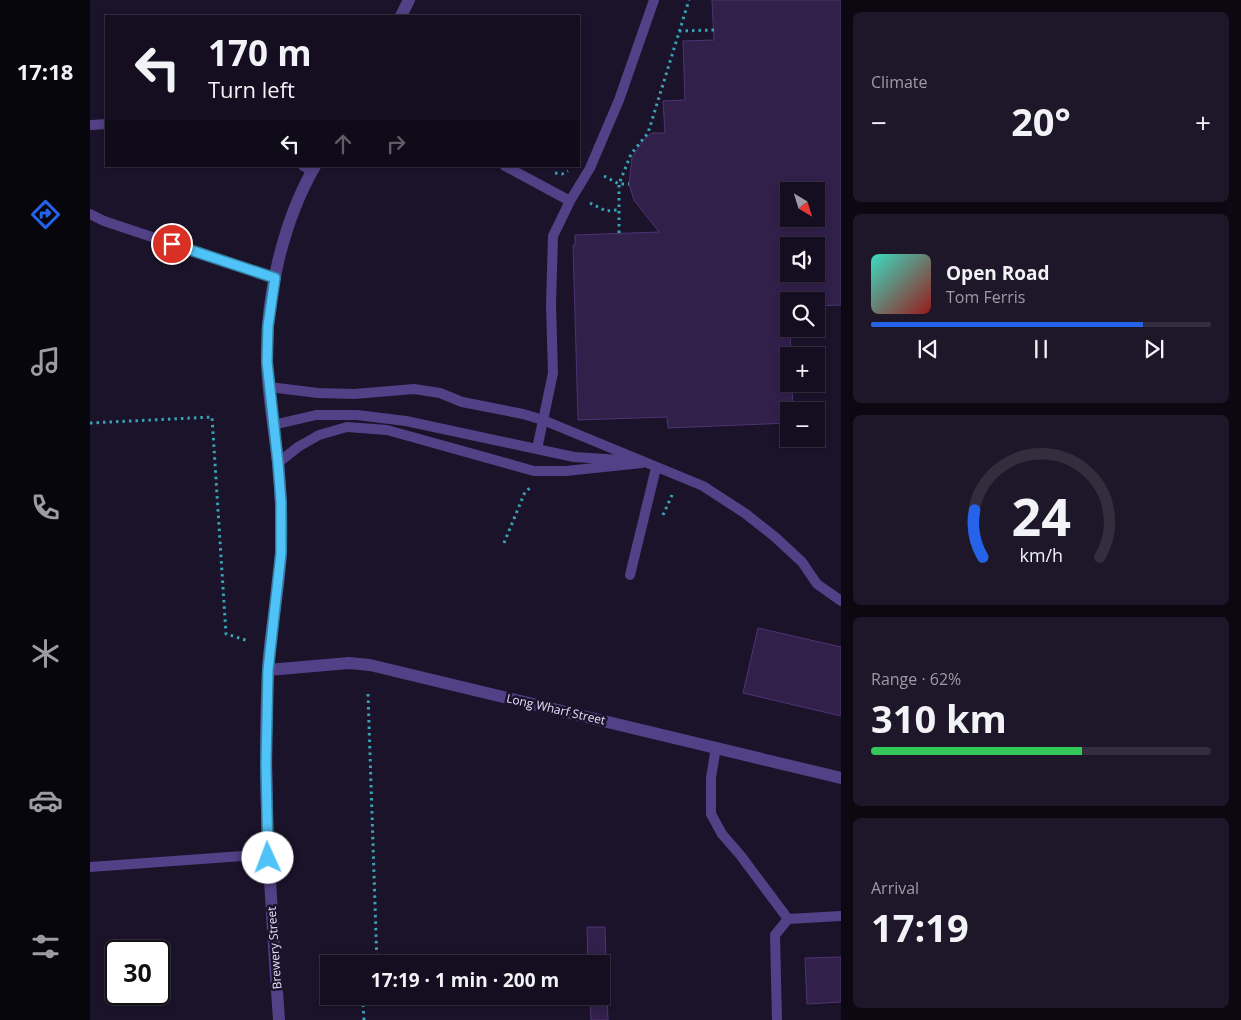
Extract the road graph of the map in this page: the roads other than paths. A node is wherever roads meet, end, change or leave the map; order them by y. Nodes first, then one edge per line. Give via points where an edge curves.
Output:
1 (409, 0) edge
2 (654, 0) edge
3 (402, 15) edge
4 (105, 124) edge
5 (92, 125) dead end
6 (507, 167) edge
7 (310, 168) edge
8 (570, 201) junction
9 (90, 214) edge
10 (275, 278) junction
11 (269, 387) junction
12 (543, 420) junction
13 (273, 425) junction
14 (537, 449) junction
15 (278, 463) junction
16 (643, 463) junction
17 (656, 468) junction
18 (630, 575) dead end
19 (841, 601) edge
20 (268, 670) junction
21 (716, 747) junction
22 (841, 778) edge
23 (268, 858) junction
24 (90, 867) edge
25 (841, 916) edge
26 (788, 919) junction
27 (279, 1020) edge
28 (777, 1020) edge

1 - 3 street
2 - 8 lane via 619,100 590,168
4 - 5 lane
6 - 8 lane
7 - 10 street, Brewery Street via 289,223
8 - 12 lane via 553,236 553,373
9 - 10 lane
10 - 11 street, Brewery Street via 268,326
11 - 12 lane via 354,394 414,389
11 - 13 street, Brewery Street
12 - 14 lane
12 - 16 lane
13 - 14 lane via 316,415 357,415 406,421
13 - 15 street, Brewery Street
14 - 16 lane via 574,457
15 - 16 lane via 319,435 347,427 387,430 534,470 566,471
15 - 20 street, Brewery Street via 281,553
16 - 17 lane
17 - 18 lane
17 - 19 lane via 703,486 746,514 802,562 817,584
20 - 21 street, Long Wharf Street via 349,663 370,665
20 - 23 street, Brewery Street
21 - 22 street, Long Wharf Street
21 - 26 lane via 711,778 712,814 722,834
23 - 24 lane via 243,856
23 - 27 street, Brewery Street
25 - 26 lane
26 - 28 lane via 775,935

